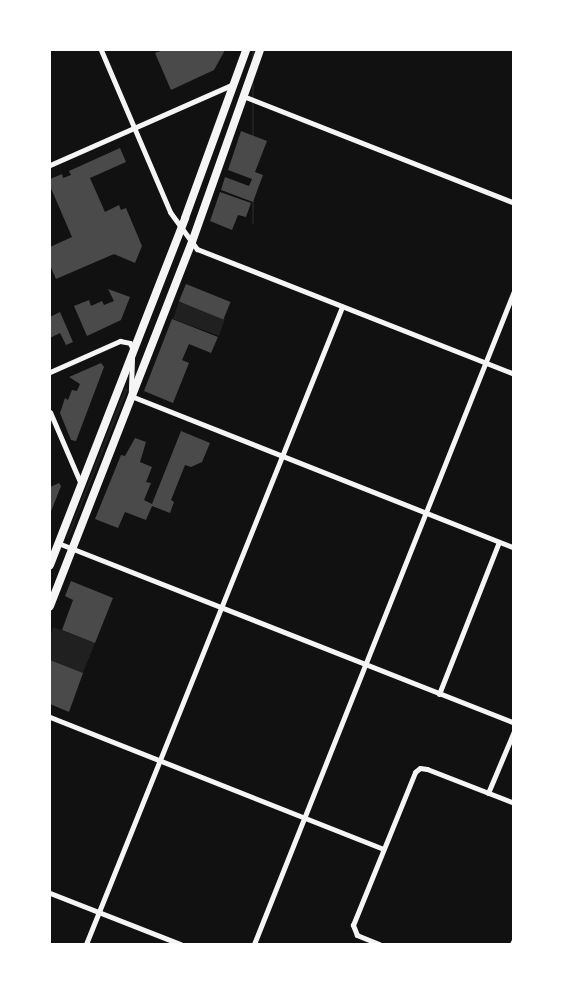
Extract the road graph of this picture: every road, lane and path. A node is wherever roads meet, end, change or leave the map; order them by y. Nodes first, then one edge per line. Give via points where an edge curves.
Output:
1 (101, 50) edge
2 (246, 50) edge
3 (260, 50) edge
4 (234, 84) junction
5 (243, 96) junction
6 (134, 128) junction
7 (50, 165) edge
8 (513, 203) edge
9 (181, 229) junction
10 (192, 242) junction
11 (513, 291) edge
12 (342, 307) junction
13 (133, 351) junction
14 (485, 363) junction
15 (50, 372) edge
16 (513, 374) edge
17 (131, 396) junction
18 (50, 412) edge
19 (283, 456) junction
20 (81, 485) junction
21 (425, 513) junction
22 (499, 542) junction
23 (58, 543) junction
24 (513, 548) edge
25 (72, 549) junction
26 (50, 565) edge
27 (50, 606) edge
28 (222, 608) junction
29 (365, 665) junction
30 (439, 694) junction
31 (50, 717) edge
32 (513, 723) edge
33 (513, 730) edge
34 (160, 761) junction
35 (488, 793) junction
36 (513, 803) edge
37 (304, 818) junction
38 (384, 849) junction
39 (50, 893) edge
40 (99, 913) junction
41 (513, 940) edge
42 (86, 945) edge
43 (180, 945) edge
44 (254, 945) edge
45 (379, 945) edge
46 (512, 945) edge

1 - 6 street
2 - 4 main road
3 - 5 main road
4 - 6 street
4 - 9 main road
5 - 8 street
5 - 10 main road
6 - 7 street
6 - 9 street
9 - 10 street
9 - 13 main road
10 - 12 street via 206,254
10 - 17 main road
11 - 14 street
12 - 14 street
12 - 19 street
13 - 15 street via 130,344 120,341
13 - 17 street
13 - 20 main road
14 - 16 street
14 - 21 street
17 - 19 street
17 - 25 main road
18 - 20 street
19 - 21 street
19 - 28 street
20 - 23 main road
21 - 22 street
21 - 29 street
22 - 24 street
22 - 30 street
23 - 25 street
23 - 26 main road
25 - 27 main road
25 - 28 street
28 - 29 street
28 - 34 street
29 - 30 street
29 - 37 street
30 - 32 street
31 - 34 street
33 - 35 street
34 - 37 street
34 - 40 street
35 - 36 street
35 - 38 street via 419,769 413,775
37 - 38 street
37 - 44 street
38 - 45 street via 354,923 354,931 360,937
39 - 40 street
40 - 42 street
40 - 43 street
41 - 46 street

